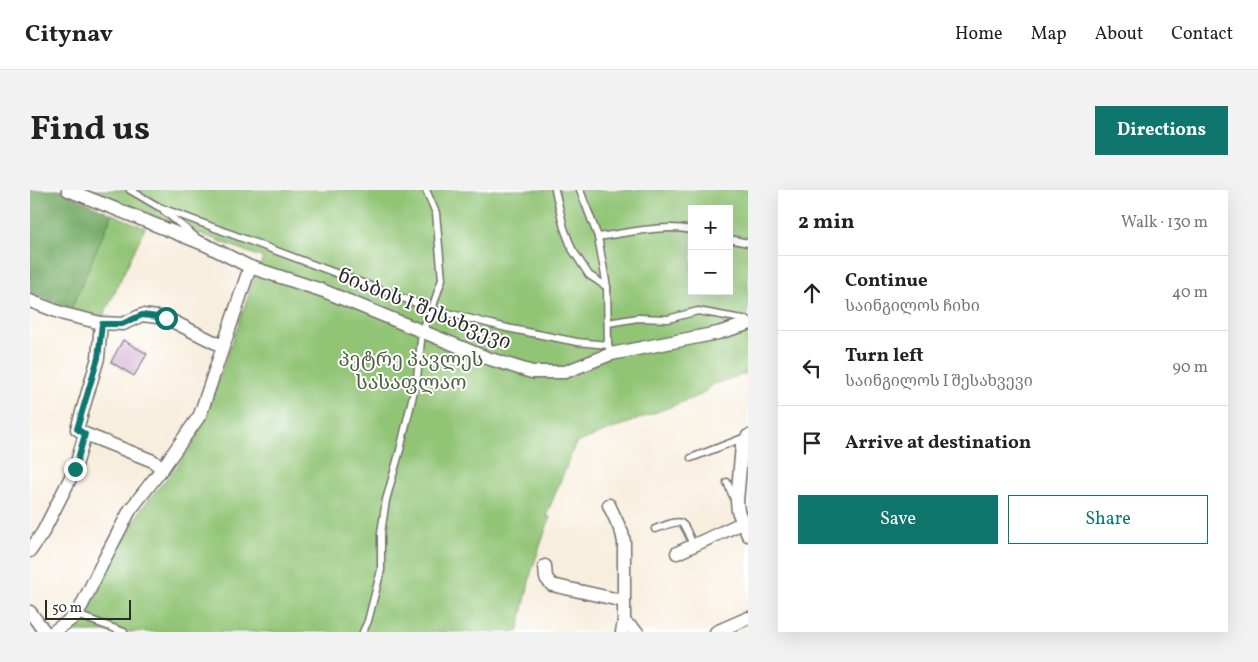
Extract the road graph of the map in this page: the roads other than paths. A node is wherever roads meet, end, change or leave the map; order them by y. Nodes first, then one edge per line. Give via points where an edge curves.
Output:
1 (68, 190) edge
2 (130, 190) edge
3 (426, 190) edge
4 (555, 190) edge
5 (580, 190) edge
6 (159, 207) junction
7 (688, 229) edge
8 (598, 236) junction
9 (733, 240) edge
10 (748, 243) edge
11 (206, 245) junction
12 (250, 267) junction
13 (607, 287) junction
14 (30, 301) edge
15 (432, 309) junction
16 (748, 320) edge
17 (102, 324) junction
18 (608, 324) junction
19 (748, 324) edge
20 (422, 332) junction
21 (222, 346) junction
22 (610, 349) junction
23 (85, 434) junction
24 (747, 437) edge
25 (691, 458) dead end
26 (162, 469) junction
27 (727, 482) dead end
28 (609, 505) dead end
29 (738, 511) junction
30 (742, 523) junction
31 (655, 529) dead end
32 (748, 535) edge
33 (693, 545) junction
34 (30, 551) edge
35 (677, 553) dead end
36 (545, 566) dead end
37 (624, 601) junction
38 (30, 612) edge
39 (77, 614) junction
40 (748, 618) edge
41 (623, 627) edge
42 (45, 632) edge
43 (53, 632) edge
44 (124, 632) edge
45 (363, 632) edge
46 (637, 632) edge
47 (716, 632) edge

1 - 11 street, ნიაბის I შესახვევი
2 - 6 lane
3 - 15 lane via 436,214 442,279
4 - 13 lane via 572,249 589,275
5 - 8 lane
6 - 11 lane
6 - 15 lane
7 - 8 lane via 657,229
8 - 13 lane
9 - 10 lane
11 - 12 street, ნიაბის I შესახვევი
12 - 20 street, ნიაბის I შესახვევი via 324,291
12 - 21 street
13 - 18 lane
14 - 17 street
15 - 20 lane
15 - 22 lane
16 - 18 lane via 698,311 668,319 638,318
17 - 21 street via 122,324 142,315 166,318
17 - 23 street via 98,358 77,429
18 - 22 lane
19 - 22 street, ნიაბის I შესახვევი via 718,333
20 - 22 street, ნიაბის I შესახვევი via 532,372 565,372
20 - 45 lane via 417,378 386,500 381,570
21 - 26 street via 200,415
23 - 26 street via 153,461
23 - 34 street via 75,469
24 - 25 lane
24 - 29 street via 742,445
26 - 39 street via 130,510
27 - 29 lane
28 - 37 street via 624,542
29 - 30 street
30 - 32 street
30 - 33 street
31 - 33 lane via 680,522
33 - 35 street
36 - 37 street via 546,578 552,586
37 - 41 street
38 - 42 street
39 - 43 street
39 - 44 lane
40 - 47 street
41 - 46 street

